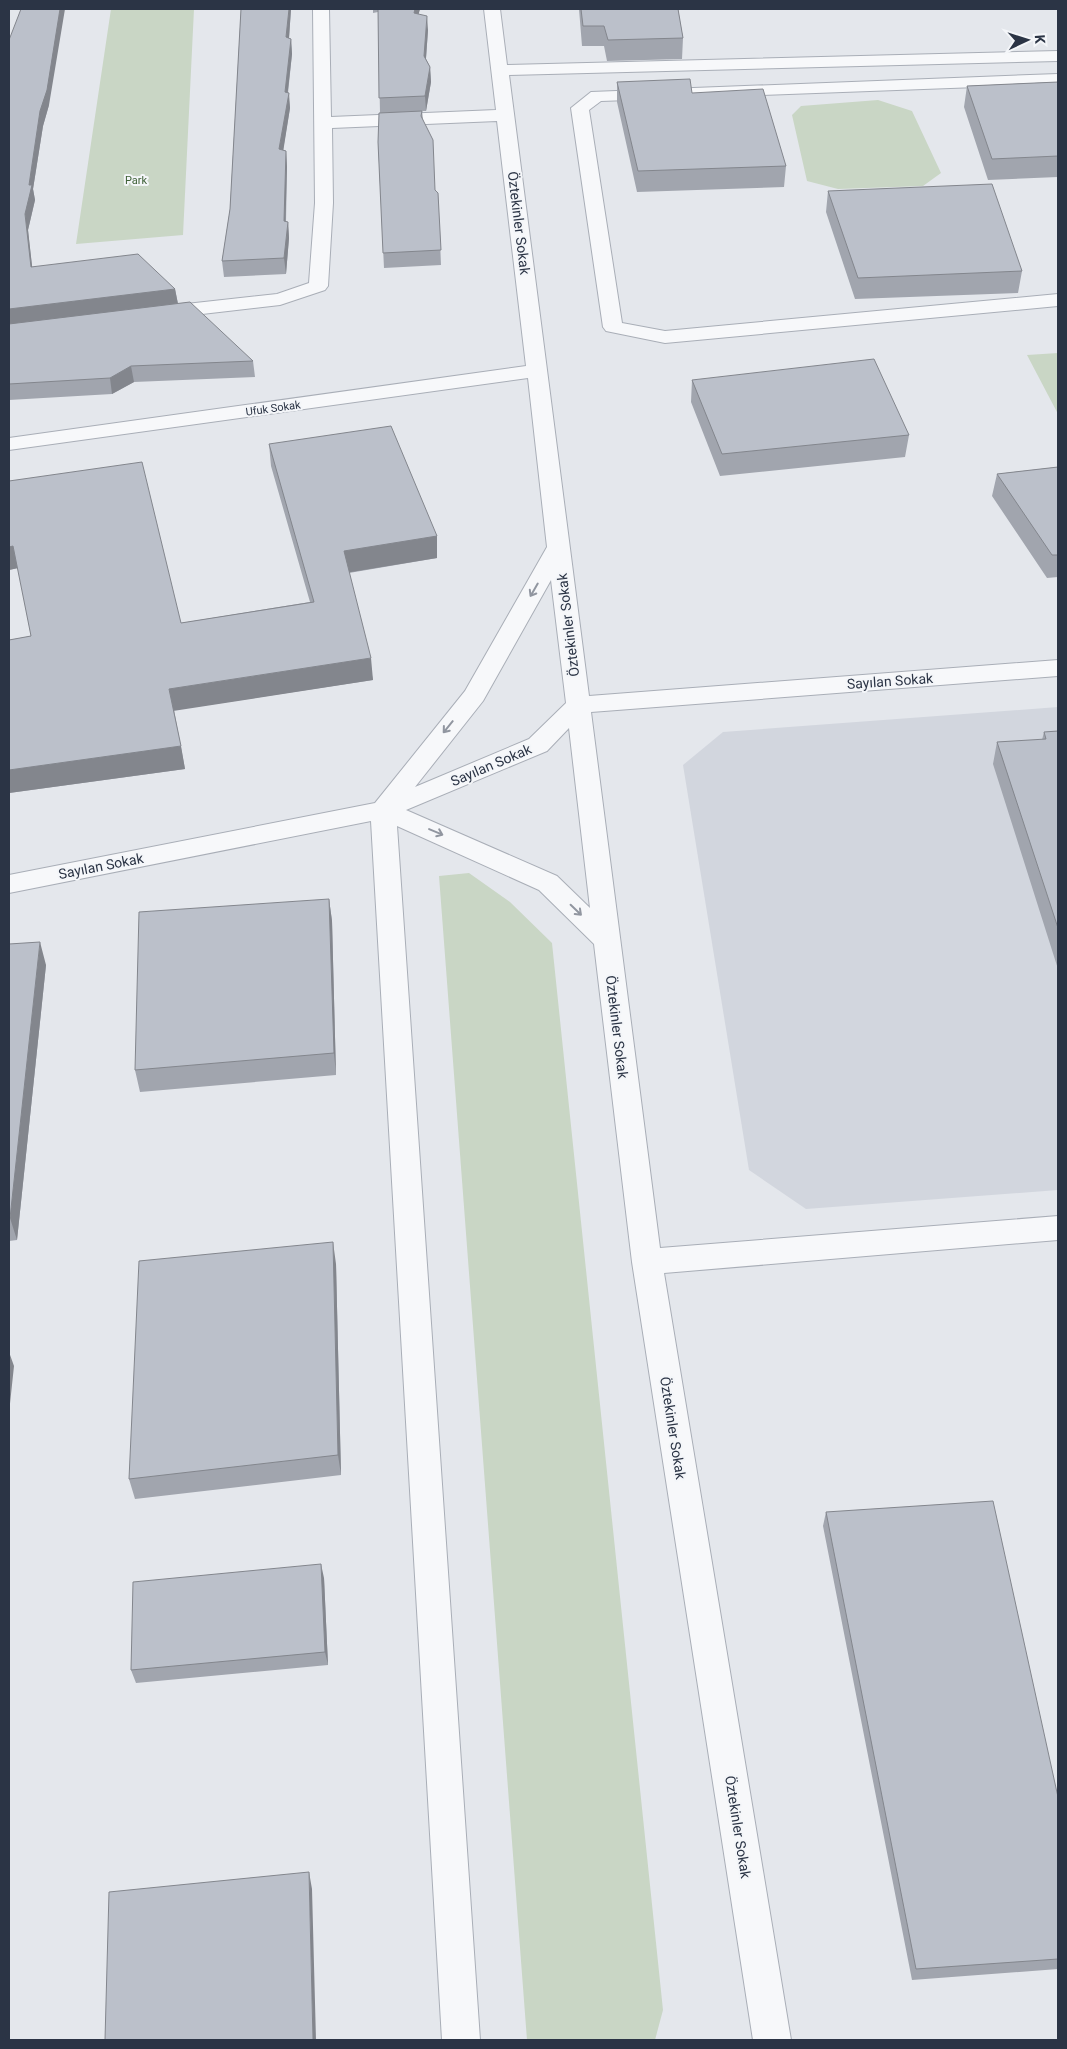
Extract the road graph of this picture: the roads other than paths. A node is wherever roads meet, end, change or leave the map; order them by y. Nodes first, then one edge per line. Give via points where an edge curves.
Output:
1 (321, 9) edge
2 (492, 9) edge
3 (1058, 56) edge
4 (834, 62) junction
5 (500, 70) junction
6 (1058, 79) edge
7 (847, 88) junction
8 (506, 115) junction
9 (323, 123) junction
10 (1058, 300) edge
11 (146, 315) edge
12 (537, 371) junction
13 (9, 444) edge
14 (558, 548) junction
15 (1058, 668) edge
16 (578, 705) junction
17 (383, 810) junction
18 (9, 884) edge
19 (607, 940) junction
20 (1058, 1228) edge
21 (646, 1262) junction
22 (461, 2040) edge
23 (772, 2040) edge

1 - 9 street
2 - 5 street, Öztekinler Sokak
3 - 4 street
4 - 5 street
4 - 7 street
5 - 8 street, Öztekinler Sokak
6 - 7 street
7 - 10 street via 597,96 580,108 613,327 665,337
8 - 9 street
8 - 12 street, Öztekinler Sokak
9 - 11 street via 324,203 318,286 280,299
12 - 13 street, Ufuk Sokak
12 - 14 street, Öztekinler Sokak
14 - 16 street, Öztekinler Sokak
14 -> 17 street via 474,694
15 - 16 street, Sayılan Sokak
16 - 17 street, Sayılan Sokak via 538,745
16 - 19 street, Öztekinler Sokak
17 - 18 street, Sayılan Sokak
17 -> 19 street via 548,883
17 - 22 street
19 - 21 street, Öztekinler Sokak
20 - 21 street
21 - 23 street, Öztekinler Sokak

